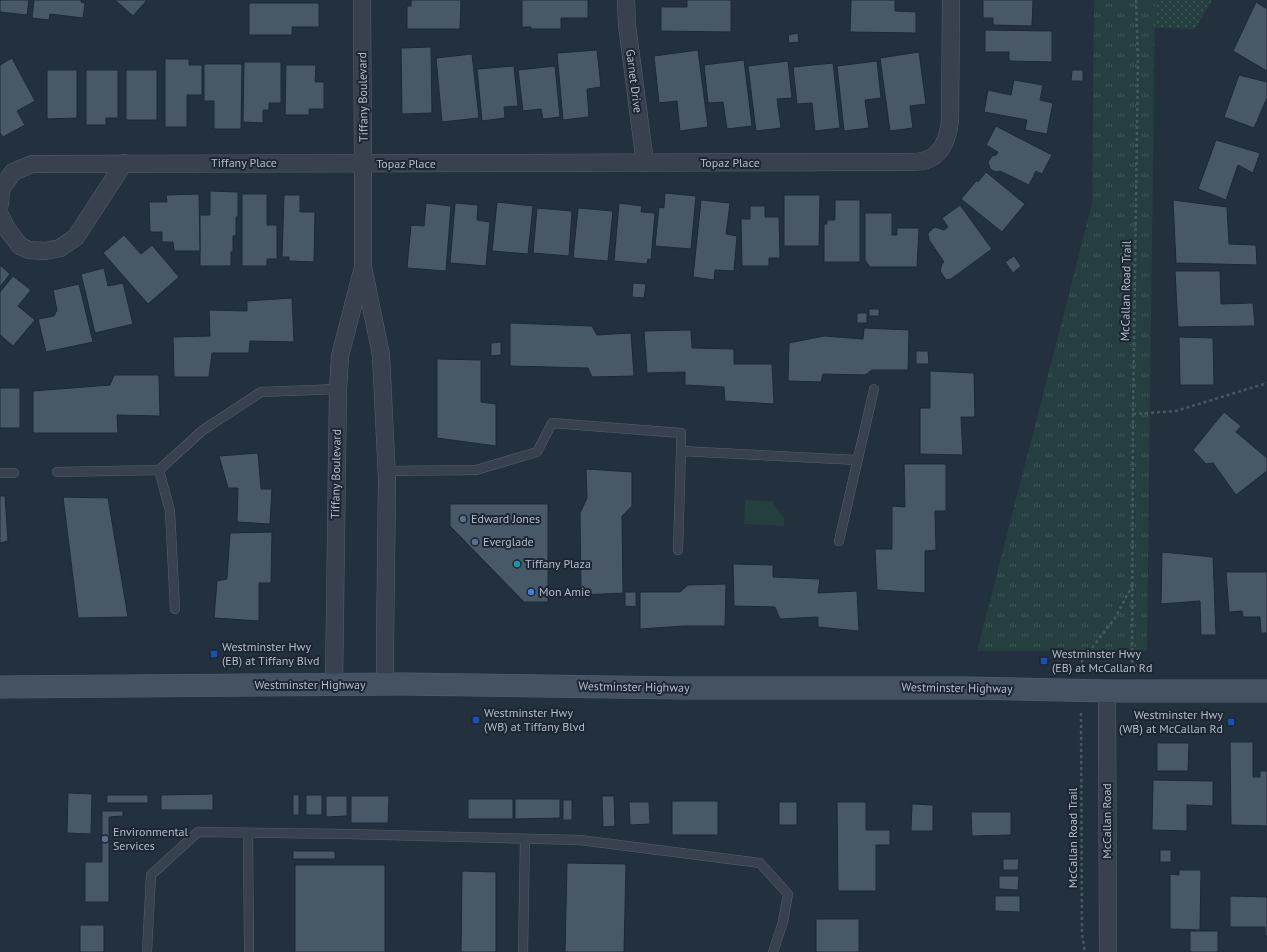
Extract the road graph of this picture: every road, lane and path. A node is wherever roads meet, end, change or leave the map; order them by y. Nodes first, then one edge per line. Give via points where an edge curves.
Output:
1 (362, 0) edge
2 (626, 0) edge
3 (951, 0) edge
4 (1136, 0) edge
5 (124, 163) junction
6 (645, 163) junction
7 (363, 164) junction
8 (0, 204) edge
9 (0, 215) edge
10 (363, 267) junction
11 (1267, 383) edge
12 (338, 389) junction
13 (874, 389) dead end
14 (1133, 414) junction
15 (680, 451) junction
16 (857, 460) junction
17 (159, 470) junction
18 (387, 471) junction
19 (57, 472) dead end
20 (0, 473) edge
21 (14, 473) dead end
22 (838, 541) dead end
23 (678, 550) dead end
24 (1133, 583) junction
25 (175, 609) dead end
26 (1137, 667) dead end
27 (1080, 668) dead end
28 (334, 684) junction
29 (385, 684) junction
30 (0, 687) edge
31 (1107, 691) junction
32 (1267, 691) edge
33 (1081, 723) dead end
34 (248, 832) junction
35 (525, 839) junction
36 (147, 952) edge
37 (249, 952) edge
38 (523, 952) edge
39 (773, 952) edge
40 (1085, 952) edge
41 (1108, 952) edge

1 - 7 street, Tiffany Boulevard
2 - 6 street, Garnet Drive
3 - 6 street, Topaz Place via 948,135 939,153 927,160
4 - 14 path, McCallan Road Trail via 1138,58
5 - 7 street, Tiffany Place
5 - 8 street, Tiffany Place via 32,164 13,172 1,189
5 - 9 street via 76,237 60,248 45,251 29,250 20,246 6,229
6 - 7 street, Topaz Place
7 - 10 street, Tiffany Boulevard
10 - 12 street, Tiffany Boulevard via 340,356
10 - 18 street, Tiffany Boulevard via 381,355
11 - 14 path via 1176,411
12 - 17 lane via 261,392 203,430
12 - 28 street, Tiffany Boulevard
13 - 16 lane
14 - 24 path, McCallan Road Trail
15 - 16 lane
15 - 18 lane via 681,433 552,423 537,452 476,470
15 - 23 lane
16 - 22 lane
17 - 19 lane
17 - 25 lane via 170,511
18 - 29 street, Tiffany Boulevard
20 - 21 lane
24 - 26 path, McCallan Road Trail via 1132,662
24 - 27 path, McCallan Road Trail via 1115,618
28 - 29 main road, Westminster Highway
28 - 30 main road, Westminster Highway
29 - 31 main road, Westminster Highway
31 - 32 main road, Westminster Highway
31 - 41 street, McCallan Road
33 - 40 path, McCallan Road Trail via 1082,934
34 - 35 lane
34 - 36 lane via 198,832 151,875
34 - 37 lane
35 - 38 lane
35 - 39 lane via 580,840 760,863 788,894 783,922

